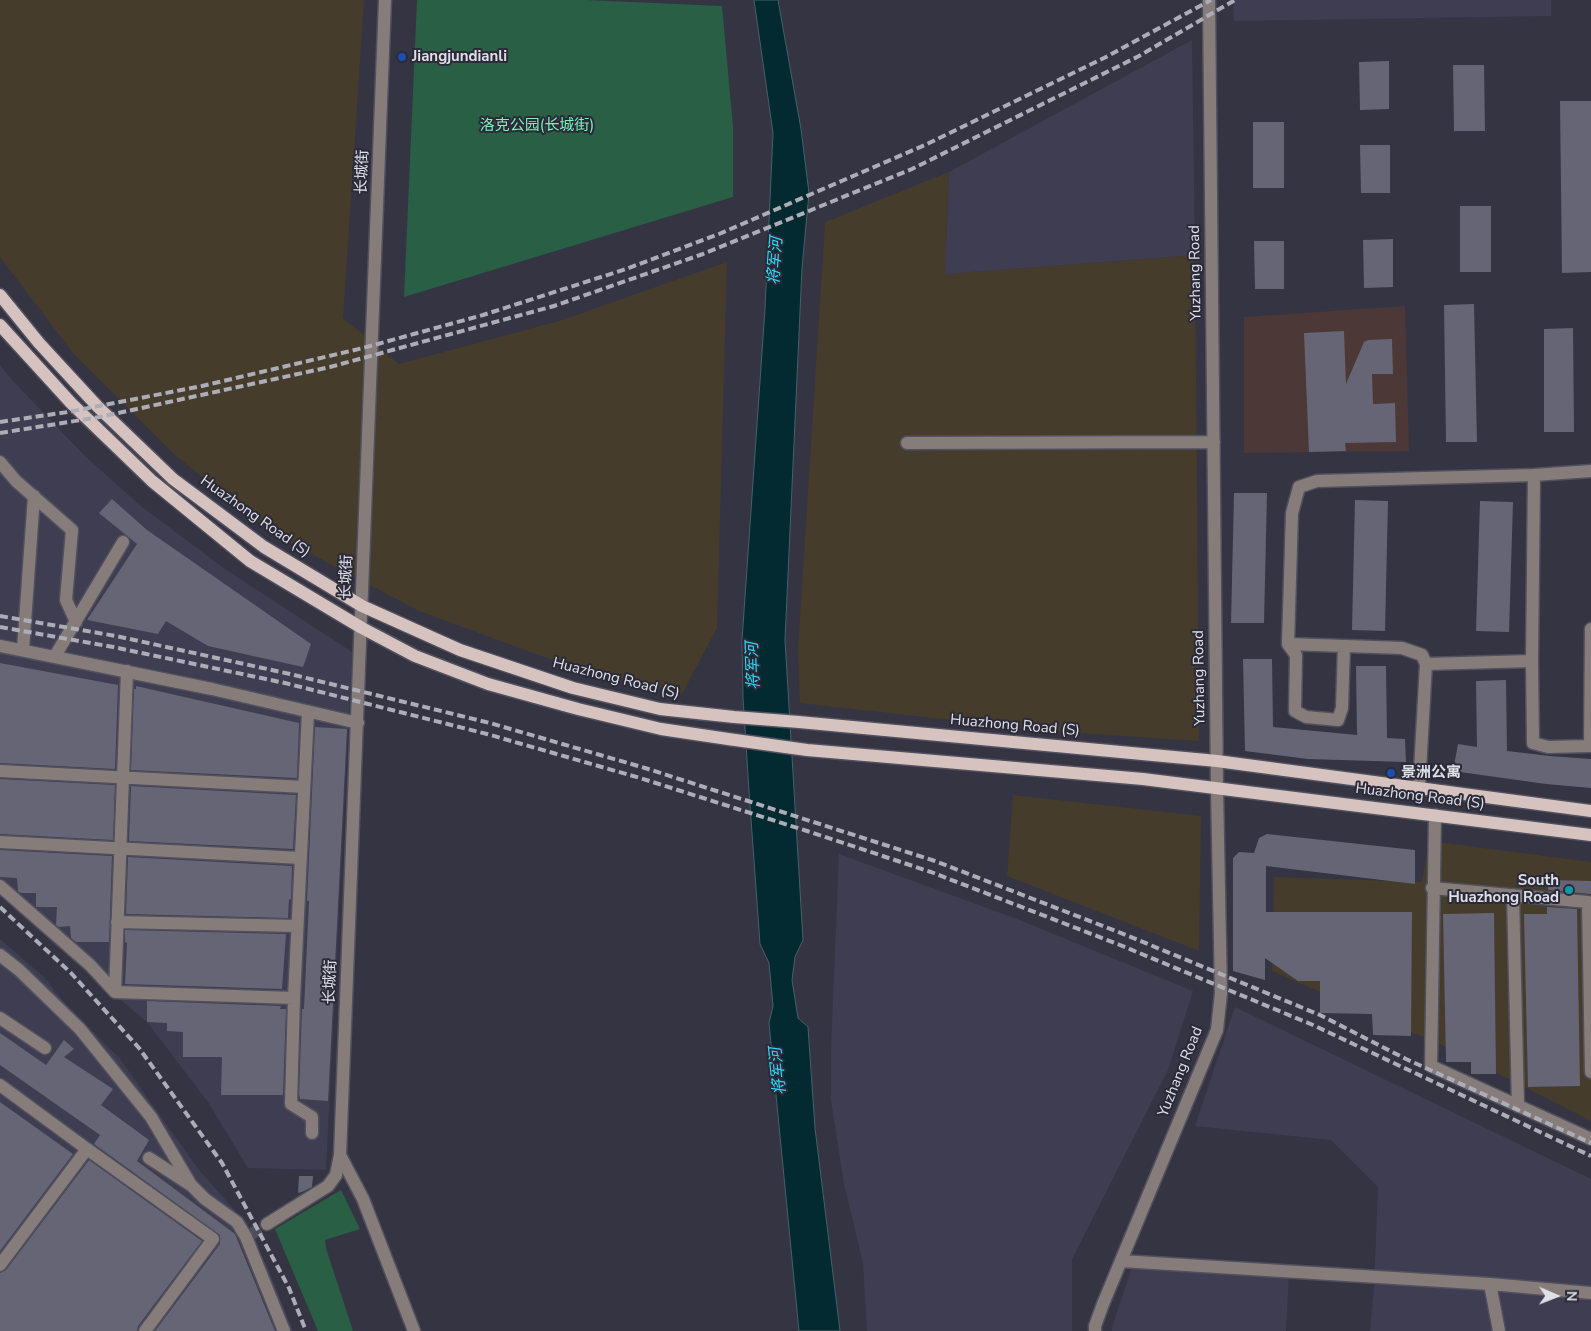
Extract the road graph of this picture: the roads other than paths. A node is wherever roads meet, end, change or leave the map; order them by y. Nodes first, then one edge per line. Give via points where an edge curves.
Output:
1 (386, 0) edge
2 (1208, 0) edge
3 (0, 295) edge
4 (0, 325) edge
5 (1214, 442) junction
6 (907, 443) dead end
7 (0, 462) edge
8 (1591, 471) edge
9 (1534, 474) junction
10 (34, 496) junction
11 (123, 542) dead end
12 (362, 606) junction
13 (76, 622) junction
14 (362, 628) junction
15 (1591, 628) edge
16 (1288, 644) junction
17 (0, 646) edge
18 (1344, 646) junction
19 (23, 650) junction
20 (55, 656) junction
21 (1532, 660) junction
22 (1426, 664) junction
23 (127, 671) junction
24 (308, 712) junction
25 (358, 723) junction
26 (1217, 761) junction
27 (0, 771) edge
28 (123, 777) junction
29 (304, 786) junction
30 (1217, 788) junction
31 (1419, 788) junction
32 (1591, 811) edge
33 (1435, 815) junction
34 (1591, 835) edge
35 (0, 842) edge
36 (120, 850) junction
37 (301, 858) junction
38 (0, 886) edge
39 (1432, 888) junction
40 (1513, 895) junction
41 (117, 922) junction
42 (297, 926) junction
43 (0, 955) edge
44 (115, 992) junction
45 (294, 998) junction
46 (0, 1018) edge
47 (45, 1048) dead end
48 (1591, 1072) edge
49 (0, 1085) edge
50 (1518, 1106) junction
51 (312, 1133) dead end
52 (1591, 1139) edge
53 (87, 1149) junction
54 (340, 1156) junction
55 (149, 1158) dead end
56 (191, 1185) junction
57 (267, 1224) tunnel mouth
58 (1121, 1261) junction
59 (0, 1265) edge
60 (1490, 1284) junction
61 (1591, 1294) edge
62 (145, 1331) edge
63 (284, 1331) edge
64 (414, 1331) edge
65 (1095, 1331) edge
66 (1499, 1331) edge

1 - 12 street, 长城街
2 - 5 street, Yuzhang Road
3 - 12 main road, Huazhong Road (S) via 39,343 98,406 173,479 264,547
4 - 14 main road, Huazhong Road (S) via 71,403 152,481 250,561
5 - 6 street
5 - 26 street, Yuzhang Road
7 - 10 street
8 - 9 street
9 - 16 street via 1317,481 1299,487 1292,513
9 - 21 street
10 - 13 street via 72,530 66,600
10 - 19 street
11 - 13 street
12 - 14 street, 长城街
12 - 26 main road, Huazhong Road (S) via 460,650 573,688 660,709
13 - 20 street
14 - 25 street, 长城街
14 - 30 main road, Huazhong Road (S) via 415,656 488,684 661,729 806,750
15 - 21 street via 1590,746 1548,747 1533,743
16 - 18 street
16 - 18 street via 1296,655 1295,712 1306,717 1338,720 1342,708
17 - 19 street
18 - 22 street via 1402,648 1422,655
19 - 20 street
20 - 23 street
21 - 22 street
22 - 31 street
23 - 24 street
23 - 28 street
24 - 25 street
24 - 29 street
25 - 54 street, 长城街
26 - 30 street, Yuzhang Road
26 - 31 main road, Huazhong Road (S)
27 - 28 street
28 - 29 street
28 - 36 street
29 - 37 street
30 - 33 main road, Huazhong Road (S)
30 - 58 street, Yuzhang Road via 1221,993 1217,1030
31 - 32 main road, Huazhong Road (S)
33 - 34 main road, Huazhong Road (S)
33 - 39 street
35 - 36 street
36 - 37 street
36 - 41 street
37 - 42 street
38 - 44 street via 90,965
39 - 40 street
39 - 50 street via 1431,1066
40 - 48 street via 1588,902
40 - 50 street
41 - 42 street
41 - 44 street
42 - 45 street
43 - 56 street via 80,1029 151,1117
44 - 45 street
45 - 51 street via 291,1104 312,1117
46 - 47 street
49 - 53 street
50 - 52 street
53 - 59 street
53 - 62 street via 213,1239
54 - 57 street, 长城街 via 336,1175 328,1186
54 - 64 street via 363,1199
55 - 56 street
56 - 63 street via 205,1200 237,1222 248,1236
58 - 60 street
58 - 65 street, Yuzhang Road
60 - 61 street
60 - 66 street

